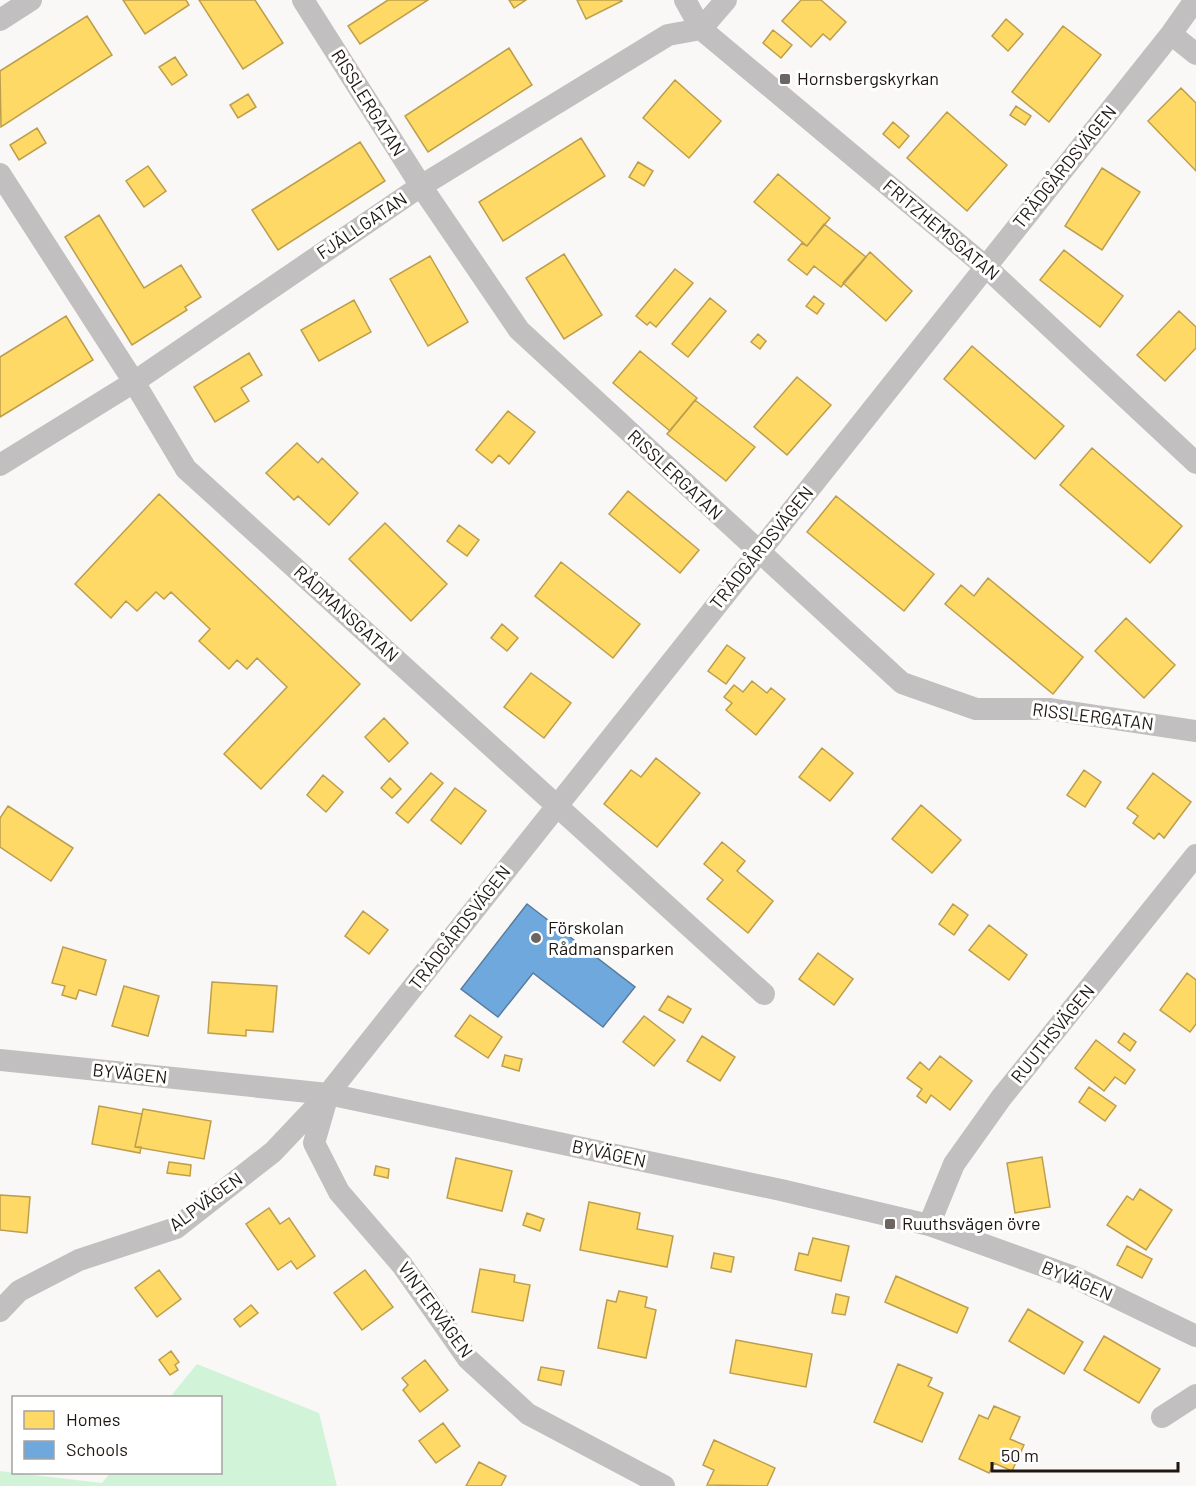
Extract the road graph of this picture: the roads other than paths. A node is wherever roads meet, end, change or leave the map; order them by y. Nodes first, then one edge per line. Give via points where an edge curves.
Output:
1 (31, 0) edge
2 (303, 0) edge
3 (685, 0) edge
4 (726, 0) edge
5 (1195, 0) edge
6 (0, 20) edge
7 (701, 29) junction
8 (1171, 34) junction
9 (1196, 54) edge
10 (0, 174) edge
11 (421, 186) junction
12 (986, 267) junction
13 (134, 382) junction
14 (1196, 463) edge
15 (0, 465) edge
16 (758, 553) junction
17 (1196, 731) edge
18 (557, 806) junction
19 (1196, 855) edge
20 (764, 994) dead end
21 (0, 1060) edge
22 (328, 1094) junction
23 (929, 1225) junction
24 (0, 1311) edge
25 (1196, 1336) edge
26 (1196, 1395) edge
27 (1162, 1417) dead end
28 (664, 1486) edge

1 - 6 street
2 - 11 street, RISSLERGATAN
3 - 7 street, FRITZHEMSGATAN
4 - 7 street
5 - 8 street, TRÄDGÅRDSVÄGEN
7 - 11 street, FJÄLLGATAN via 668,35
7 - 12 street, FRITZHEMSGATAN
8 - 9 street
8 - 12 street, TRÄDGÅRDSVÄGEN
10 - 13 street, RÅDMANSGATAN
11 - 13 street, FJÄLLGATAN
11 - 16 street, RISSLERGATAN via 519,330
12 - 14 street, FRITZHEMSGATAN
12 - 16 street, TRÄDGÅRDSVÄGEN
13 - 15 street, FJÄLLGATAN
13 - 18 street, RÅDMANSGATAN via 186,469
16 - 17 street, RISSLERGATAN via 902,682 976,709 1049,709
16 - 18 street, TRÄDGÅRDSVÄGEN
18 - 20 street, RÅDMANSGATAN
18 - 22 street, TRÄDGÅRDSVÄGEN
19 - 23 street, RUUTHSVÄGEN via 1001,1098 954,1164
21 - 22 street, BYVÄGEN
22 - 23 street, BYVÄGEN
22 - 24 street, ALPVÄGEN via 273,1152 176,1228 78,1260 20,1291
22 - 28 street, VINTERVÄGEN via 314,1143 339,1192 402,1264 468,1359 528,1414
23 - 25 street, BYVÄGEN via 1074,1277
26 - 27 street

